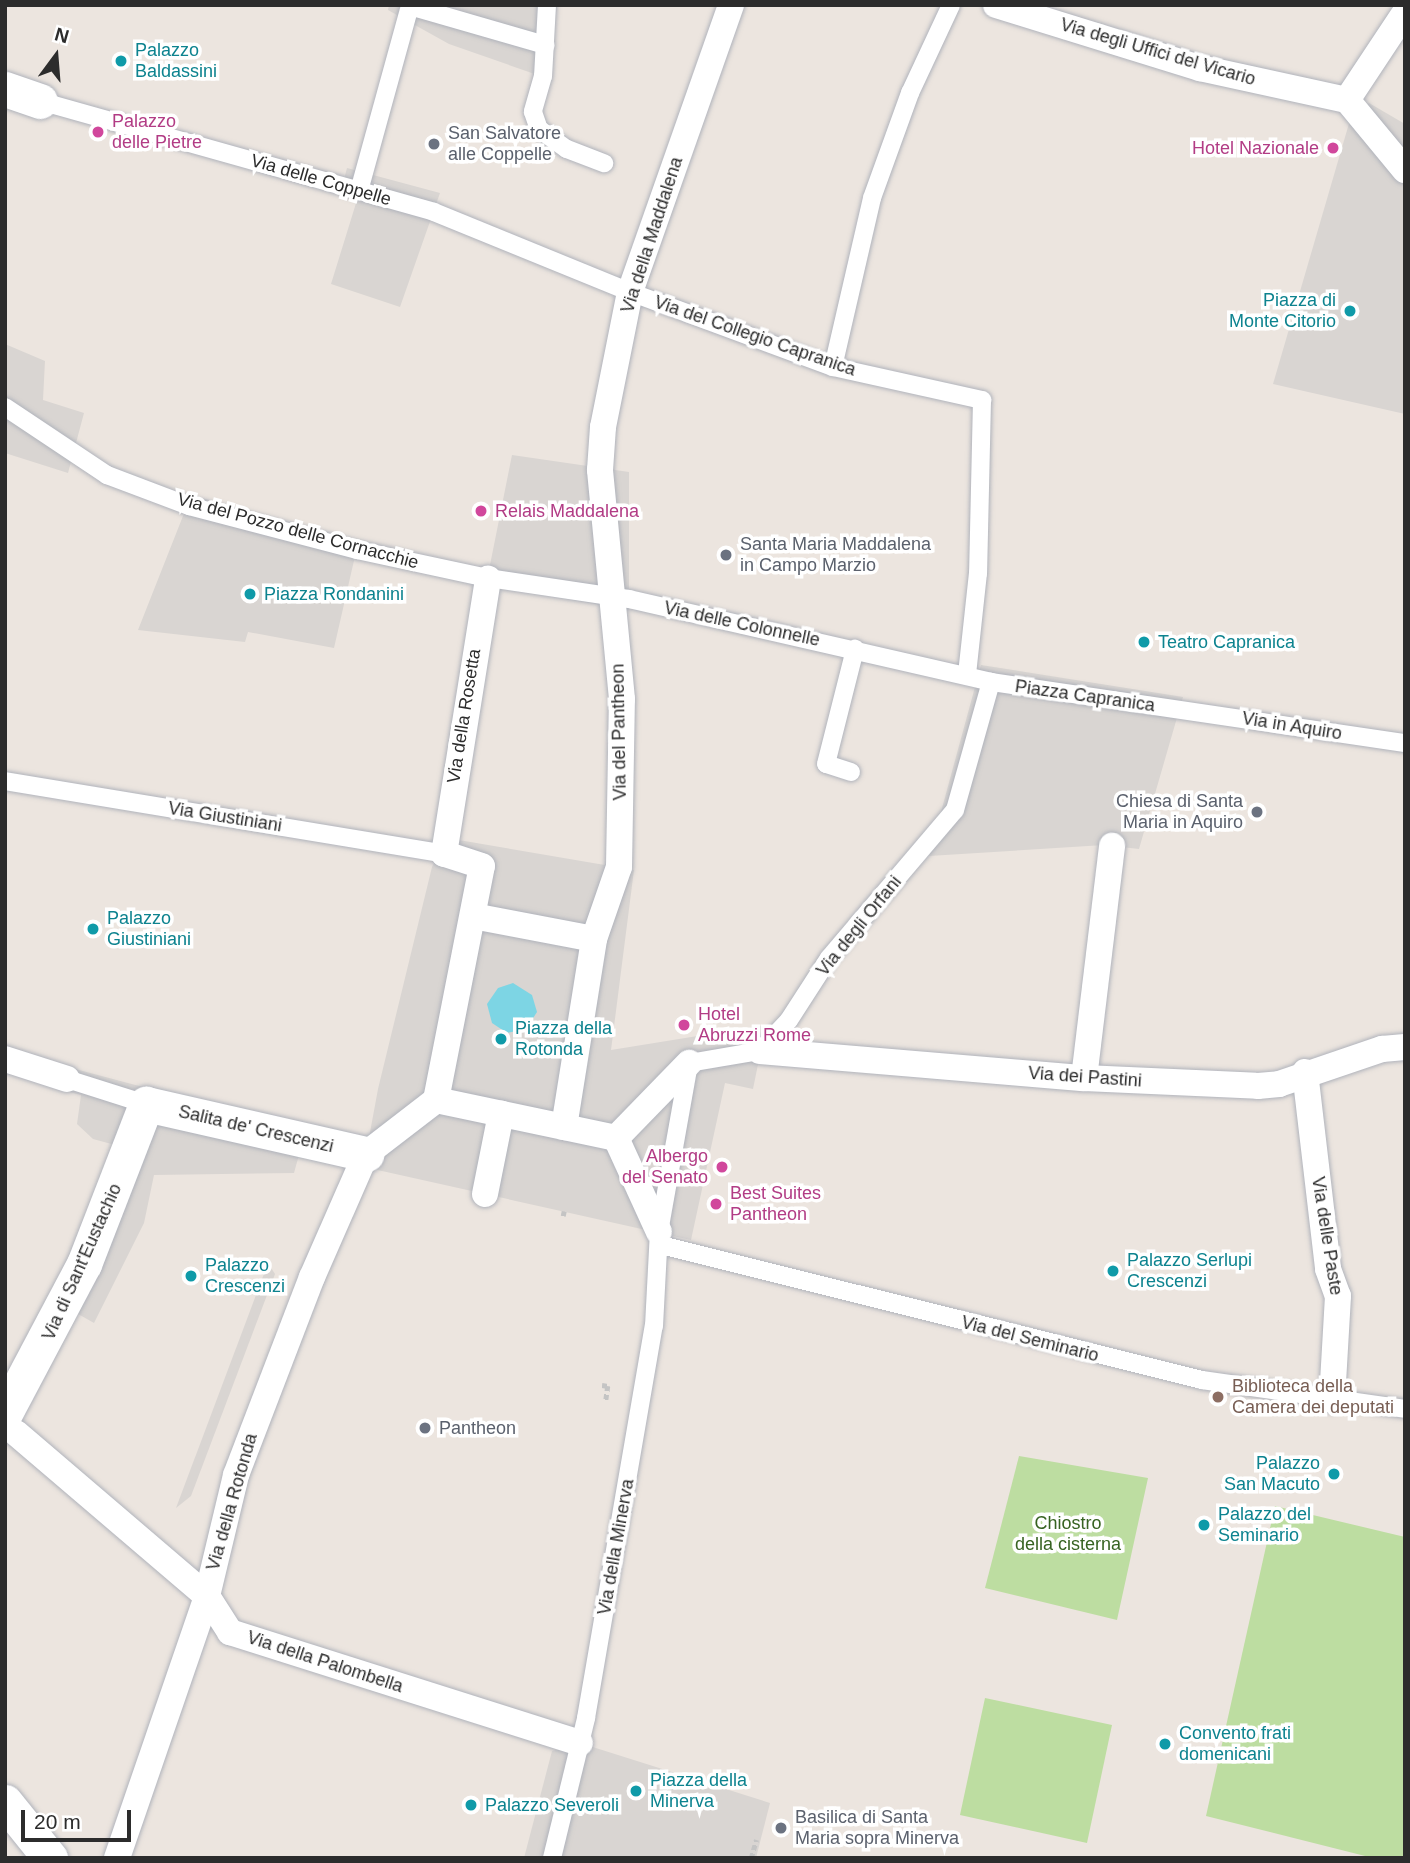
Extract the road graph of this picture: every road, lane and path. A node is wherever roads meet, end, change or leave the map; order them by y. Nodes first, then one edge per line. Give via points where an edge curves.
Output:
1 (547, 5) edge
2 (731, 5) edge
3 (951, 5) edge
4 (996, 5) edge
5 (408, 10) edge
6 (1402, 17) dead end
7 (545, 45) junction
8 (5, 89) edge
9 (40, 101) joint
10 (1351, 107) junction
11 (604, 163) dead end
12 (1405, 170) edge
13 (359, 191) junction
14 (630, 292) junction
15 (834, 367) junction
16 (5, 407) edge
17 (488, 578) junction
18 (618, 601) junction
19 (855, 649) junction
20 (978, 677) junction
21 (1180, 709) joint
22 (1405, 743) edge
23 (851, 772) dead end
24 (5, 781) edge
25 (934, 835) joint
26 (1112, 846) dead end
27 (444, 854) junction
28 (473, 916) junction
29 (594, 939) junction
30 (1405, 1046) edge
31 (760, 1051) junction
32 (5, 1059) edge
33 (689, 1063) junction
34 (1305, 1072) junction
35 (1084, 1078) junction
36 (66, 1079) joint
37 (436, 1100) junction
38 (146, 1104) junction
39 (501, 1114) junction
40 (564, 1127) junction
41 (615, 1138) junction
42 (366, 1154) junction
43 (485, 1194) dead end
44 (660, 1239) junction
45 (602, 1385) dead end
46 (606, 1400) dead end
47 (1332, 1400) junction
48 (1405, 1409) edge
49 (9, 1423) edge
50 (206, 1596) junction
51 (580, 1743) junction
52 (5, 1802) edge
53 (756, 1840) dead end
54 (50, 1858) edge
55 (117, 1858) edge
56 (552, 1858) edge
57 (751, 1858) edge

1 - 7 lane
2 - 14 street, Via della Maddalena
3 - 15 lane via 910,93 872,198
4 - 10 street, Via degli Uffici del Vicario via 1200,68
5 - 7 lane
5 - 13 lane
6 - 10 street
7 - 11 lane via 533,113 539,129 567,149
8 - 9 street, Via delle Coppelle
9 - 13 lane, Via delle Coppelle
10 - 12 street
13 - 14 lane, Via delle Coppelle via 433,212
14 - 15 lane, Via del Collegio Capranica
14 - 18 street, Via della Maddalena via 611,371 600,470
15 - 20 lane, Via del Collegio Capranica via 982,400
16 - 17 lane, Via del Pozzo delle Cornacchie via 107,475 189,506
17 - 18 lane, Via del Pozzo delle Cornacchie
17 - 27 street, Via della Rosetta
18 - 19 lane, Via delle Colonnelle
18 - 29 street, Via del Pantheon via 619,867
19 - 20 lane, Via delle Colonnelle
19 - 23 lane via 826,765
20 - 21 lane, Piazza Capranica
20 - 25 lane, Piazza Capranica via 955,810
21 - 22 lane, Via in Aquiro
24 - 27 lane, Via Giustiniani
25 - 31 lane, Via degli Orfani via 829,958 789,1020
26 - 35 street
27 - 28 street via 482,866
28 - 29 street
28 - 37 street
29 - 40 street
30 - 34 street, Via dei Pastini
31 - 33 lane
31 - 35 street, Via dei Pastini
32 - 36 street
33 - 41 street
33 - 44 lane
34 - 35 street, Via dei Pastini via 1279,1084 1258,1086
34 - 47 street, Via delle Paste via 1328,1269 1338,1296
36 - 38 lane
37 - 39 street
37 - 42 street
38 - 42 street, Salita de' Crescenzi
38 - 49 street, Via di Sant'Eustachio via 85,1264
39 - 40 street
39 - 43 street
40 - 41 street
41 - 44 street
42 - 50 street, Via della Rotonda via 296,1315 236,1475
44 - 47 lane, Via del Seminario via 1202,1380
44 - 51 lane, Via della Minerva via 654,1326
45 - 46 path via 608,1386
47 - 48 lane, Via del Seminario
49 - 50 street, Via della Palombella
50 - 51 street, Via della Palombella via 230,1632
50 - 55 street, Via della Rotonda
51 - 56 lane, Via della Minerva
52 - 54 street
53 - 57 path

